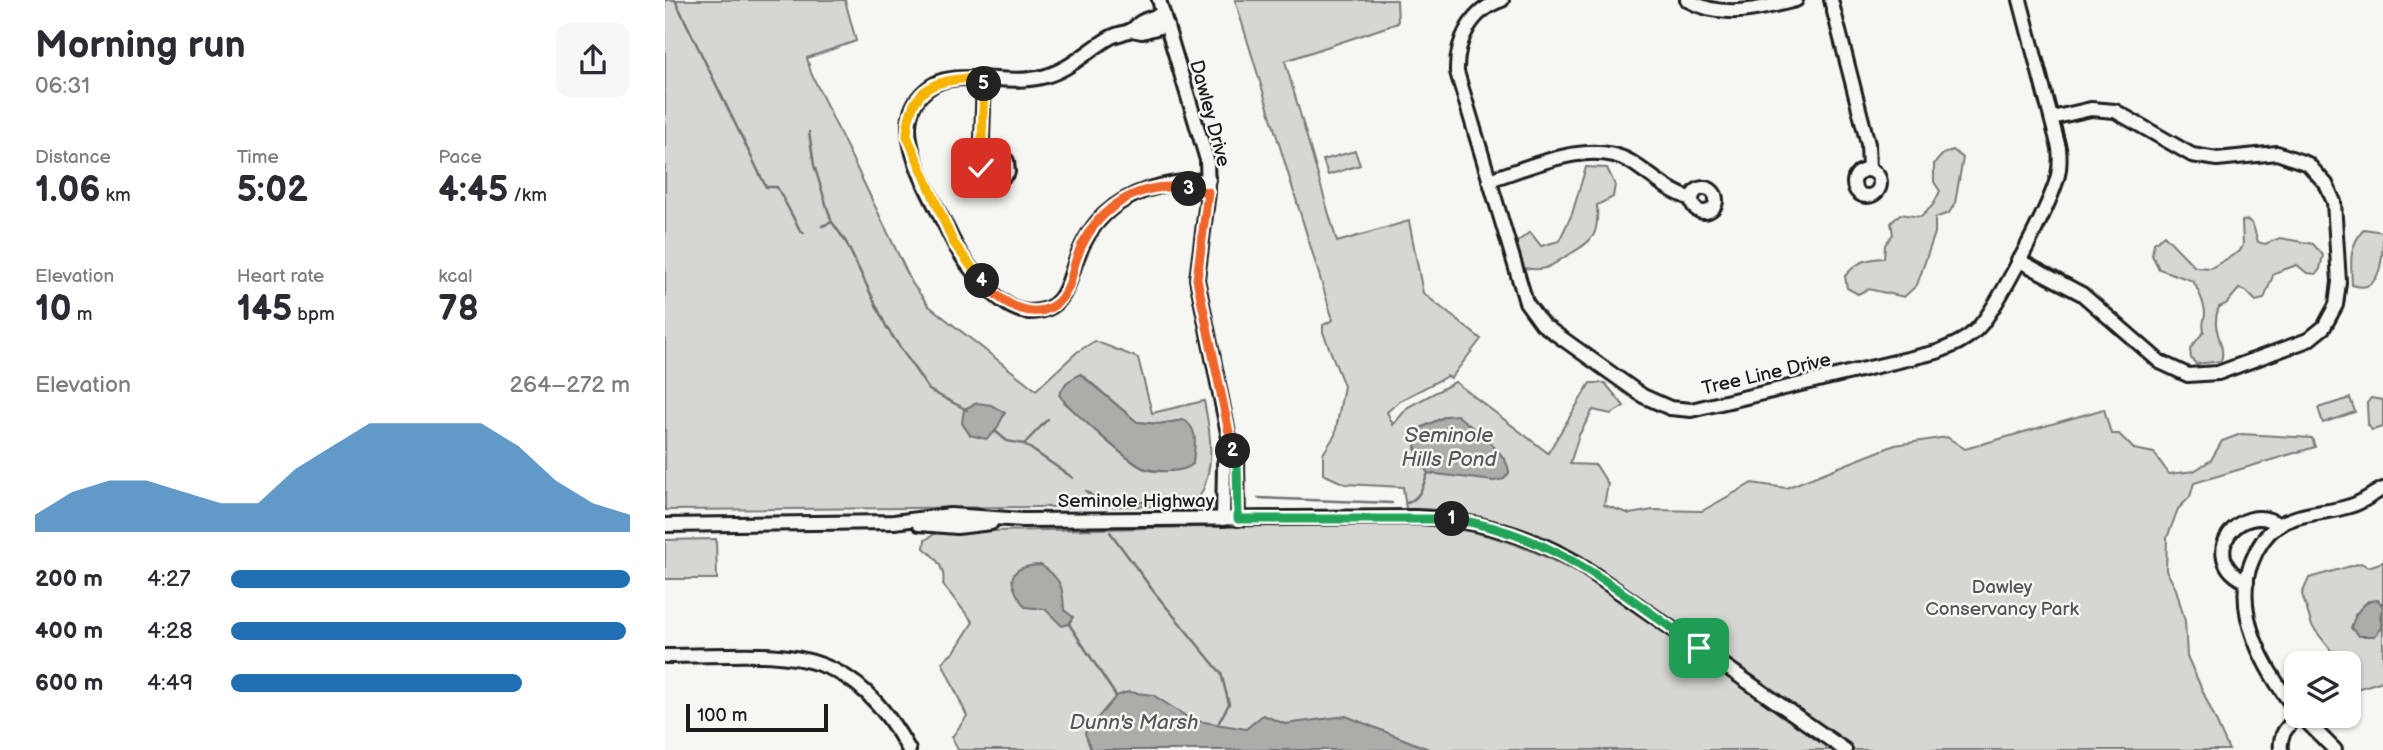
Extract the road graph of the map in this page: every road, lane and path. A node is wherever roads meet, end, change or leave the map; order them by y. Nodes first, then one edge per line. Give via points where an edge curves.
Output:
1 (1159, 0) edge
2 (1687, 0) edge
3 (1797, 0) edge
4 (1831, 0) edge
5 (2020, 0) edge
6 (1496, 1) edge
7 (1165, 20) junction
8 (984, 78) junction
9 (2052, 118) junction
10 (982, 148) dead end
11 (1868, 170) dead end
12 (1489, 180) junction
13 (1208, 186) junction
14 (1692, 199) dead end
15 (2018, 260) junction
16 (1230, 443) junction
17 (2383, 489) edge
18 (1223, 519) junction
19 (1238, 519) junction
20 (665, 525) edge
21 (2279, 525) junction
22 (2247, 582) junction
23 (665, 656) edge
24 (2284, 690) edge
25 (2286, 728) edge
26 (2312, 728) edge
27 (909, 750) edge
28 (1845, 750) edge
29 (2281, 750) edge
30 (2335, 750) edge

1 - 7 street, Dawley Drive
2 - 3 street via 1730,12
4 - 11 street via 1868,144
5 - 9 street, Tree Line Drive
6 - 12 street, Tree Line Drive via 1468,27 1456,61 1459,85
7 - 8 street via 1142,32 1132,30 1110,38 1053,74
7 - 13 street, Dawley Drive via 1203,142
8 - 10 street
8 - 13 street via 934,84 912,107 907,136 953,242 984,284 1020,311 1038,311 1058,302 1068,288 1082,245 1105,214 1138,192 1169,185
9 - 15 street, Tree Line Drive via 2059,173
9 - 15 street via 2091,109 2115,111 2192,155 2217,159 2277,153 2308,164 2326,184 2334,202 2336,305 2324,327 2308,341 2218,373 2188,375 2160,362 2082,294
12 - 14 street via 1597,151 1618,156
12 - 15 street, Tree Line Drive via 1523,294 1537,318 1643,396 1679,409 1714,406 1952,346 1980,326
13 - 16 street, Dawley Drive via 1197,279
16 - 18 street, Dawley Drive via 1224,464
16 - 19 street, Dawley Drive via 1237,461
17 - 21 street via 2351,506
18 - 19 street, Seminole Highway
18 - 20 street, Seminole Highway via 1023,520 957,527 894,522
19 - 28 street, Seminole Highway via 1444,518 1524,537 1578,563
21 - 22 street via 2257,550
21 - 22 street via 2255,517 2233,530 2223,552 2224,563 2230,573
22 - 24 street via 2245,610 2254,639
23 - 27 street via 781,656 825,665 865,689 892,720
25 - 29 street via 2280,739
26 - 30 street

